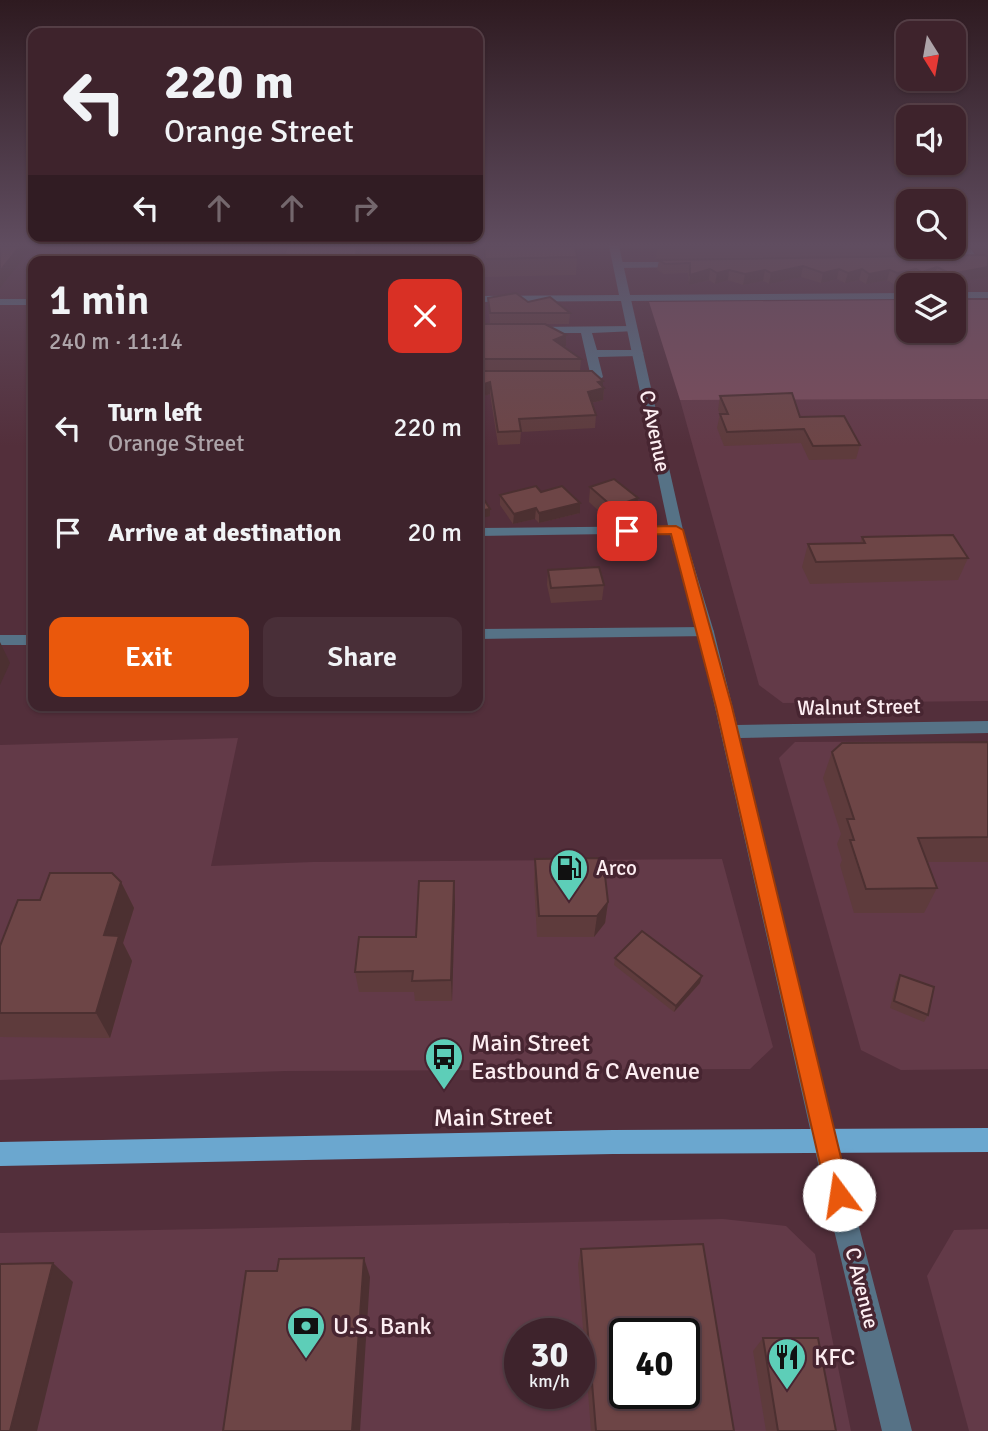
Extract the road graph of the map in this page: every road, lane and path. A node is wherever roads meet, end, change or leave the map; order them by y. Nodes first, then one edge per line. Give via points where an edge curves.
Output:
1 (629, 313) edge
2 (586, 329) junction
3 (632, 329) junction
4 (519, 330) edge
5 (638, 353) junction
6 (591, 354) junction
7 (558, 377) edge
8 (676, 530) junction
9 (483, 532) edge
10 (706, 632) junction
11 (483, 634) edge
12 (28, 639) edge
13 (0, 640) edge
14 (988, 727) edge
15 (730, 732) junction
16 (988, 1140) edge
17 (825, 1142) junction
18 (0, 1154) edge
19 (897, 1431) edge

1 - 3 street, C Avenue
2 - 3 street
2 - 4 street
2 - 6 street
3 - 5 street, C Avenue
5 - 6 street
5 - 8 street, C Avenue
6 - 7 street via 597,377
8 - 9 street
8 - 10 street, C Avenue
10 - 11 street
10 - 15 street, C Avenue
12 - 13 street
14 - 15 street, Walnut Street
15 - 17 street, C Avenue
16 - 17 main road, Main Street
17 - 18 main road, Main Street
17 - 19 street, C Avenue

